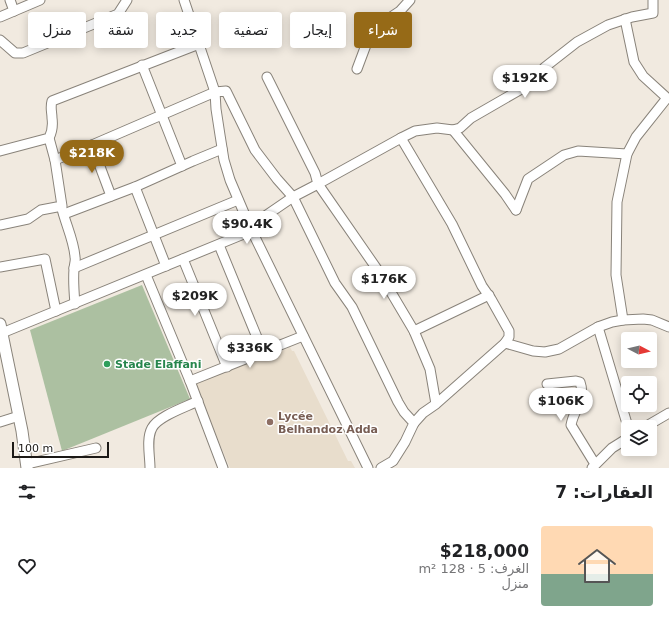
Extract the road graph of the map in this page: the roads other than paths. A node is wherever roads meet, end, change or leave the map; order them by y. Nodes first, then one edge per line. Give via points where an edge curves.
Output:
1 (10, 0) edge
2 (40, 0) edge
3 (127, 0) edge
4 (184, 0) edge
5 (410, 0) edge
6 (653, 0) edge
7 (14, 11) junction
8 (188, 12) edge
9 (0, 17) edge
10 (625, 19) junction
11 (0, 40) edge
12 (188, 48) edge
13 (200, 48) edge
14 (142, 65) junction
15 (357, 69) dead end
16 (267, 77) dead end
17 (215, 92) junction
18 (668, 98) edge
19 (162, 115) junction
20 (453, 130) junction
21 (49, 138) junction
22 (401, 138) junction
23 (92, 145) junction
24 (222, 149) junction
25 (0, 151) edge
26 (627, 154) junction
27 (55, 160) junction
28 (182, 166) junction
29 (318, 184) junction
30 (134, 187) junction
31 (111, 196) junction
32 (293, 197) junction
33 (238, 200) junction
34 (63, 210) junction
35 (0, 225) edge
36 (251, 231) junction
37 (154, 235) junction
38 (219, 244) junction
39 (183, 259) junction
40 (166, 266) junction
41 (0, 267) edge
42 (74, 268) junction
43 (146, 275) junction
44 (489, 295) junction
45 (75, 304) junction
46 (56, 311) junction
47 (622, 320) junction
48 (598, 327) junction
49 (669, 327) edge
50 (1, 328) edge
51 (414, 331) junction
52 (303, 336) junction
53 (505, 343) junction
54 (264, 352) junction
55 (227, 367) junction
56 (190, 381) junction
57 (547, 384) dead end
58 (198, 401) junction
59 (436, 404) junction
60 (669, 413) edge
61 (19, 416) junction
62 (626, 420) edge
63 (657, 420) edge
64 (0, 422) edge
65 (414, 423) junction
66 (621, 442) edge
67 (96, 448) dead end
68 (27, 466) edge
69 (593, 466) edge
70 (150, 468) edge
71 (224, 468) edge
72 (368, 468) edge
73 (381, 468) edge

1 - 7 street
2 - 7 street
3 - 11 street via 118,14 22,53 15,53
4 - 8 street
5 - 15 street via 375,31 366,45
6 - 10 street via 653,13
7 - 9 street
10 - 18 street via 634,62 644,76
10 - 20 street via 577,42 530,84
12 - 14 street
13 - 17 street
14 - 19 street
14 - 21 street via 52,101
16 - 29 street via 315,173
17 - 19 street
17 - 24 street
17 - 32 street via 226,91 255,150
18 - 26 street via 636,137
19 - 23 street
19 - 28 street
20 - 22 street via 436,128 416,131
20 - 26 street via 516,210 528,178 564,154 578,151
21 - 25 street
21 - 27 street
22 - 29 street
22 - 44 street via 452,224 482,286
23 - 27 street
23 - 31 street
24 - 28 street
24 - 33 street
26 - 47 street via 617,202 616,275
27 - 34 street
28 - 30 street
29 - 32 street
29 - 51 street via 379,272
30 - 31 street
30 - 37 street
31 - 34 street
32 - 36 street via 255,223
32 - 65 street via 335,283 352,307 398,402
33 - 36 street
33 - 37 street
34 - 35 street via 41,210 28,219
34 - 42 street via 74,247
36 - 38 street
36 - 52 street
37 - 40 street
37 - 42 street
38 - 39 street
38 - 54 street
39 - 40 street
39 - 55 street
40 - 43 street
41 - 46 street via 45,259
42 - 45 street
43 - 45 street
43 - 56 street
44 - 51 street
44 - 53 street via 509,331
45 - 46 street
46 - 50 street
47 - 48 street
47 - 49 street via 652,320
48 - 53 street via 559,349 545,352
48 - 62 street
50 - 61 main road
51 - 59 street via 430,369
52 - 54 street
52 - 72 street
53 - 59 street
54 - 55 street
55 - 56 street
56 - 58 street
57 - 69 street via 580,382 580,403 571,425
58 - 70 street via 163,417 152,427 149,440
58 - 71 street
59 - 65 street
60 - 63 street
61 - 64 street
61 - 68 main road
65 - 73 street via 393,461
66 - 69 street
67 - 68 street

